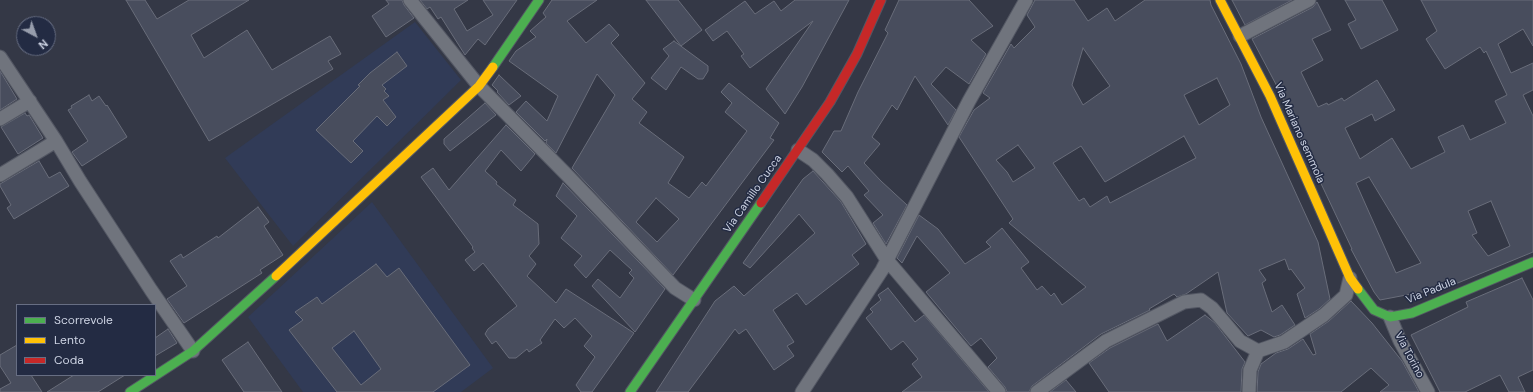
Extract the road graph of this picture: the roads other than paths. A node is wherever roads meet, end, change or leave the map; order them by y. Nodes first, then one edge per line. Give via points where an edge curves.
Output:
1 (410, 0) edge
2 (539, 0) edge
3 (880, 0) edge
4 (1026, 0) edge
5 (1220, 0) edge
6 (1309, 0) edge
7 (1240, 36) junction
8 (1, 60) edge
9 (479, 86) junction
10 (30, 101) junction
11 (0, 119) edge
12 (56, 141) junction
13 (798, 150) junction
14 (0, 175) edge
15 (887, 260) junction
16 (1533, 262) edge
17 (1350, 278) junction
18 (694, 300) junction
19 (1390, 317) junction
20 (193, 351) junction
21 (1258, 351) junction
22 (156, 375) edge
23 (155, 376) edge
24 (130, 392) edge
25 (630, 392) edge
26 (802, 392) edge
27 (999, 392) edge
28 (1037, 392) edge
29 (1249, 392) edge
30 (1428, 392) edge

1 - 9 street
2 - 9 street
3 - 13 street, Via Camillo Cucca via 857,54 830,102
4 - 15 street via 969,101
5 - 7 street, Via Mariano semmola
6 - 7 street
7 - 17 street, Via Mariano semmola via 1270,96
8 - 10 street
9 - 18 street via 675,288
9 - 20 street
10 - 11 street
10 - 12 street
12 - 14 street
12 - 20 street
13 - 15 street via 813,160 847,196
13 - 18 street, Via Camillo Cucca
15 - 26 street
15 - 27 street
16 - 19 street, Via Padula via 1412,313
17 - 19 street via 1374,310
17 - 21 street via 1346,295 1324,315 1284,342
18 - 25 street, Via Camillo Cucca
19 - 30 street, Via Torino
20 - 22 street
21 - 28 street via 1240,341 1212,308 1201,300 1184,302 1106,341
21 - 29 street via 1250,370
23 - 24 street

